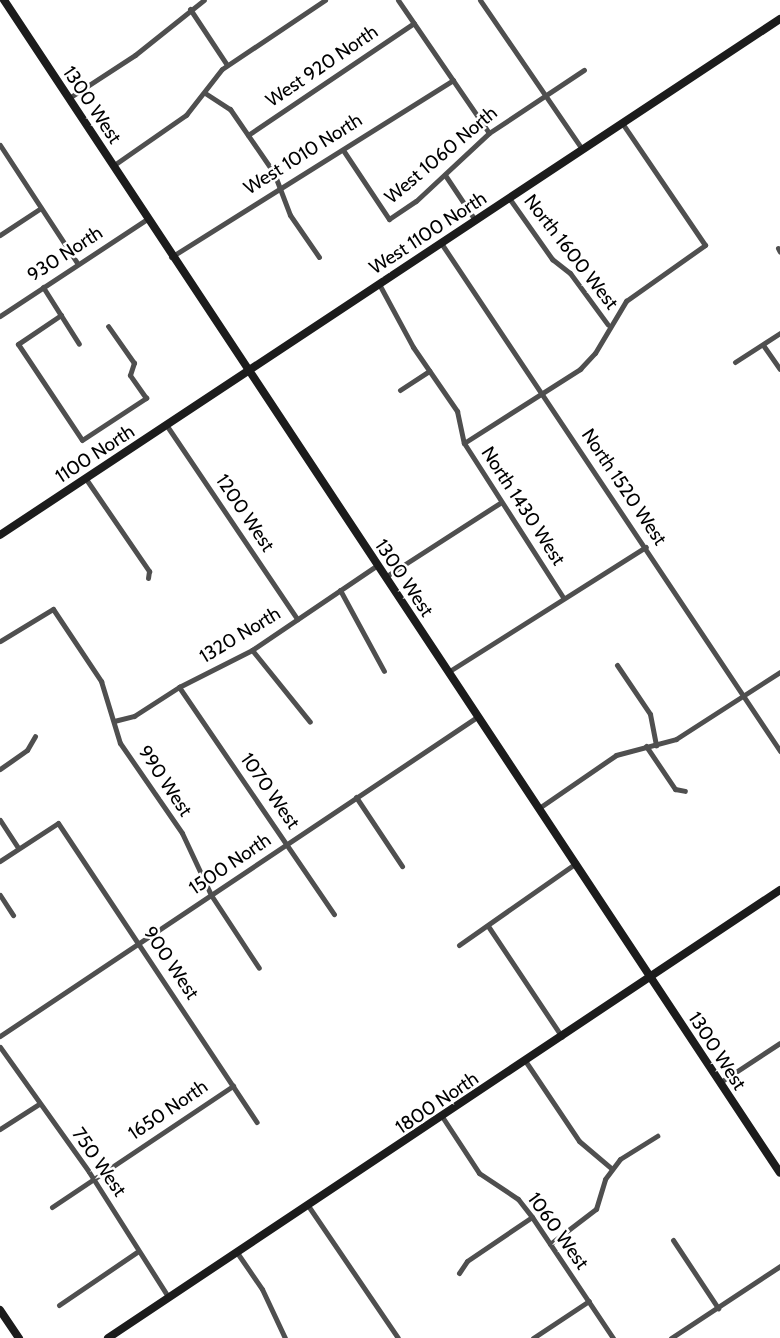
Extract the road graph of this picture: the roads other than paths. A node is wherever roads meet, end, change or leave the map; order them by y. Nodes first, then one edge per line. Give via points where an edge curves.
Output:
1 (4, 0) edge
2 (204, 0) edge
3 (325, 0) edge
4 (398, 0) edge
5 (480, 0) edge
6 (190, 9) junction
7 (780, 19) edge
8 (414, 23) junction
9 (228, 65) junction
10 (584, 70) dead end
11 (453, 80) junction
12 (205, 93) junction
13 (544, 95) junction
14 (69, 98) junction
15 (622, 123) junction
16 (489, 133) junction
17 (248, 135) junction
18 (0, 145) edge
19 (582, 149) junction
20 (343, 150) junction
21 (114, 165) junction
22 (445, 175) junction
23 (281, 191) junction
24 (509, 198) junction
25 (41, 208) junction
26 (146, 219) junction
27 (475, 220) junction
28 (0, 235) edge
29 (441, 243) junction
30 (171, 257) junction
31 (319, 257) dead end
32 (78, 264) junction
33 (379, 284) junction
34 (44, 286) junction
35 (61, 315) junction
36 (0, 316) edge
37 (608, 325) junction
38 (108, 326) dead end
39 (780, 333) edge
40 (79, 344) dead end
41 (763, 345) junction
42 (735, 362) dead end
43 (780, 369) edge
44 (429, 371) junction
45 (247, 372) junction
46 (400, 390) dead end
47 (543, 396) junction
48 (208, 398) joint
49 (167, 426) junction
50 (464, 443) junction
51 (86, 479) junction
52 (500, 503) junction
53 (0, 535) edge
54 (646, 547) junction
55 (376, 566) junction
56 (384, 577) junction
57 (148, 578) dead end
58 (340, 590) junction
59 (563, 597) junction
60 (297, 619) junction
61 (1, 640) edge
62 (252, 650) junction
63 (617, 665) dead end
64 (384, 671) dead end
65 (448, 672) junction
66 (780, 672) edge
67 (178, 687) junction
68 (744, 696) junction
69 (477, 717) junction
70 (114, 720) junction
71 (310, 722) dead end
72 (35, 736) dead end
73 (656, 745) junction
74 (646, 746) junction
75 (780, 751) edge
76 (0, 769) edge
77 (685, 791) dead end
78 (356, 797) junction
79 (539, 808) junction
80 (0, 821) edge
81 (288, 845) junction
82 (18, 848) junction
83 (0, 861) edge
84 (576, 863) junction
85 (402, 866) dead end
86 (780, 890) edge
87 (0, 895) edge
88 (211, 895) junction
89 (334, 914) dead end
90 (13, 915) dead end
91 (488, 926) junction
92 (139, 944) junction
93 (459, 945) dead end
94 (259, 968) dead end
95 (650, 977) junction
96 (0, 1036) edge
97 (563, 1038) junction
98 (780, 1042) edge
99 (0, 1047) edge
100 (526, 1062) junction
101 (719, 1083) junction
102 (233, 1086) junction
103 (39, 1104) junction
104 (443, 1118) junction
105 (257, 1122) dead end
106 (0, 1129) edge
107 (657, 1136) dead end
108 (611, 1168) junction
109 (780, 1173) edge
110 (93, 1179) junction
111 (52, 1207) dead end
112 (309, 1207) junction
113 (532, 1217) junction
114 (674, 1240) dead end
115 (550, 1244) junction
116 (137, 1252) junction
117 (238, 1254) junction
118 (780, 1266) edge
119 (459, 1273) dead end
120 (169, 1298) junction
121 (589, 1301) junction
122 (60, 1305) dead end
123 (718, 1308) junction
124 (0, 1310) edge
125 (19, 1338) edge
126 (108, 1338) edge
127 (285, 1338) edge
128 (398, 1338) edge
129 (533, 1338) edge
130 (613, 1338) edge
131 (671, 1338) edge

1 - 14 street, 1300 West
2 - 6 street
3 - 9 street
4 - 8 street
5 - 13 street
6 - 9 street
6 - 14 street via 135,55
7 - 15 street, West 1100 North
8 - 11 street
8 - 17 street, West 920 North
9 - 12 street
10 - 13 street, West 1060 North
11 - 16 street
11 - 20 street, West 1010 North
12 - 17 street via 230,109
12 - 21 street via 186,115
13 - 16 street, West 1060 North
13 - 19 street
14 - 21 street, 1300 West
15 - 19 street, West 1100 North
15 - 37 street via 705,245 626,301
16 - 22 street, West 1060 North
17 - 23 street
18 - 25 street
19 - 24 street, West 1100 North
20 - 22 street, West 1060 North via 389,219
20 - 23 street, West 1010 North
21 - 26 street, 1300 West
22 - 27 street
23 - 30 street, West 1010 North
23 - 31 street via 290,215
24 - 27 street, West 1100 North
24 - 37 street, North 1600 West via 552,259 570,273
25 - 28 street
25 - 32 street
26 - 30 street, 1300 West
26 - 32 street, 930 North
27 - 29 street, West 1100 North
29 - 33 street, West 1100 North
29 - 47 street, North 1520 West
30 - 45 street, 1300 West
32 - 34 street, 930 North
33 - 44 street, North 1430 West
33 - 45 street, West 1100 North
34 - 35 street
34 - 36 street, 930 North
35 - 38 street via 18,344 82,440 146,398 130,375 134,363
35 - 40 street
37 - 47 street via 595,353
39 - 41 street
41 - 42 street
41 - 43 street
44 - 46 street
44 - 50 street, North 1430 West via 457,411
45 - 48 street, West 1100 North
45 - 55 street, 1300 West
47 - 50 street
47 - 54 street, North 1520 West
48 - 49 street, 1100 North
49 - 51 street, 1100 North
49 - 60 street, 1200 West
50 - 52 street, North 1430 West
51 - 53 street, 1100 North
51 - 57 street via 149,571
52 - 56 street
52 - 59 street, North 1430 West
54 - 59 street
54 - 68 street, North 1520 West
55 - 56 street, 1300 West
55 - 58 street, 1320 North
56 - 65 street, 1300 West
58 - 60 street, 1320 North
58 - 64 street
59 - 65 street
60 - 62 street, 1320 North
61 - 70 street, 990 West via 43,610 53,609 101,681
62 - 67 street, 1320 North
62 - 71 street
63 - 73 street via 650,713
65 - 69 street, 1300 West
66 - 68 street
67 - 70 street, 1320 North via 134,716
67 - 81 street, 1070 West
68 - 73 street via 676,739
68 - 75 street, North 1520 West
69 - 78 street, 1500 North
69 - 79 street, 1300 West
70 - 88 street, 990 West via 120,743 182,834
72 - 76 street via 27,750
73 - 74 street
74 - 77 street via 675,789
74 - 79 street via 616,755
78 - 81 street, 1500 North
78 - 85 street
79 - 84 street, 1300 West
80 - 82 street
81 - 88 street, 1500 North
81 - 89 street, 1070 West
82 - 83 street
82 - 92 street, 900 West via 58,823
84 - 91 street
84 - 95 street, 1300 West
86 - 95 street, 1800 North
87 - 90 street
88 - 92 street, 1500 North
88 - 94 street, 990 West
91 - 93 street
91 - 97 street
92 - 96 street, 1500 North
92 - 102 street, 900 West
95 - 97 street, 1800 North
95 - 101 street, 1300 West
97 - 100 street, 1800 North
98 - 101 street
99 - 103 street, 750 West
100 - 104 street, 1800 North
100 - 108 street via 579,1140
101 - 109 street, 1300 West
102 - 105 street, 900 West
102 - 110 street, 1650 North
103 - 106 street
103 - 110 street, 750 West
104 - 112 street, 1800 North
104 - 113 street, 1060 West via 479,1173 517,1199
107 - 108 street
108 - 115 street via 596,1209
110 - 111 street, 1650 North
110 - 116 street, 750 West
112 - 117 street, 1800 North
112 - 128 street
113 - 115 street, 1060 West
113 - 119 street via 467,1261
114 - 123 street
115 - 121 street, 1060 West
116 - 120 street, 750 West
116 - 122 street
117 - 120 street, 1800 North
117 - 127 street via 262,1289
118 - 123 street
120 - 126 street, 1800 North
121 - 129 street
121 - 130 street, 1060 West
123 - 131 street
124 - 125 street

